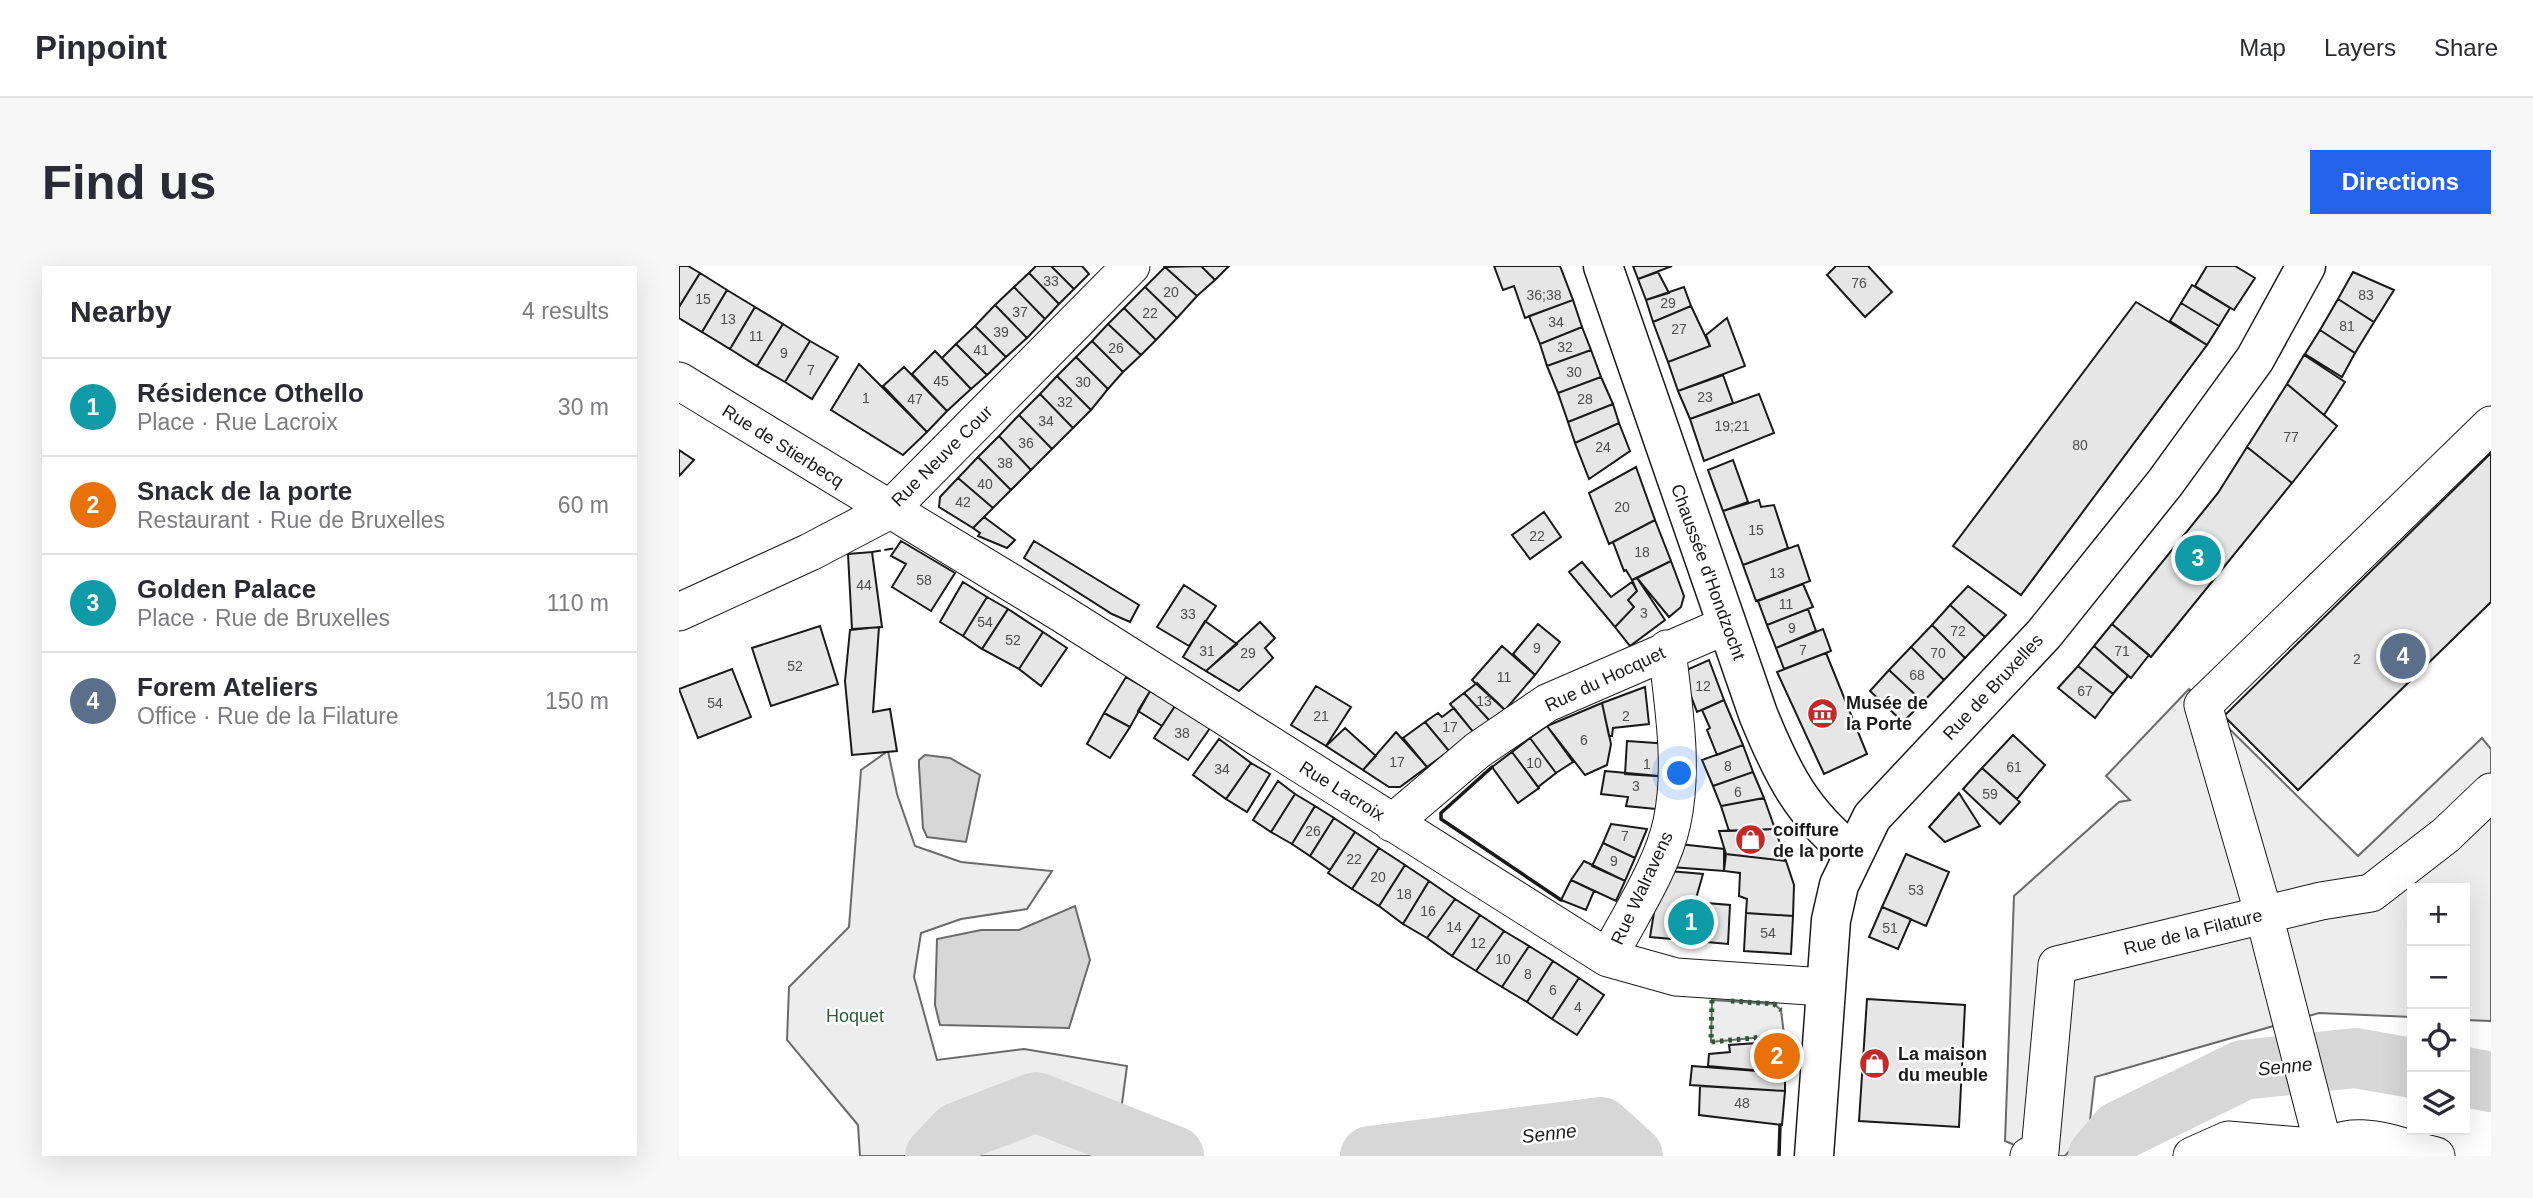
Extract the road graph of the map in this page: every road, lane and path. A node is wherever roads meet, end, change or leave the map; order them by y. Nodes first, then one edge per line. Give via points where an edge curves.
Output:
1 (1131, 266) edge
2 (1602, 266) edge
3 (2306, 266) edge
4 (679, 381) edge
5 (2491, 425) edge
6 (888, 511) junction
7 (679, 612) edge
8 (1727, 625) junction
9 (1667, 649) junction
10 (2491, 792) edge
11 (1392, 823) junction
12 (1854, 854) junction
13 (2263, 915) junction
14 (1608, 958) junction
15 (1824, 987) junction
16 (2320, 1152) edge
17 (2035, 1154) edge
18 (1814, 1156) edge
19 (2192, 1156) edge
20 (2436, 1156) edge

1 - 6 street, Rue Neuve Cour
2 - 8 main road, Chaussée d'Hondzocht
3 - 12 main road, Rue de Bruxelles via 2255,359 2165,483 2044,634 1872,817
4 - 6 street, Rue de Stierbecq
5 - 13 street via 2203,705
6 - 7 street, Rue Neuve Cour
6 - 11 street, Rue Lacroix via 1061,613
8 - 9 street, Rue du Hocquet
8 - 12 main road, Chaussée d'Hondzocht via 1780,767 1804,807
9 - 11 street, Rue du Hocquet via 1548,703 1478,750
9 - 14 street, Rue Walravens via 1678,772 1672,823
10 - 13 street, Rue de la Filature via 2446,835 2371,893
11 - 14 street, Rue Lacroix
12 - 15 main road, Rue de Bruxelles via 1839,885 1831,920
13 - 16 street
13 - 17 street, Rue de la Filature via 2057,965
14 - 15 street, Rue Lacroix via 1676,977
15 - 18 main road, Rue de Bruxelles
16 - 19 street via 2228,1140
16 - 20 street via 2339,1139 2354,1137

